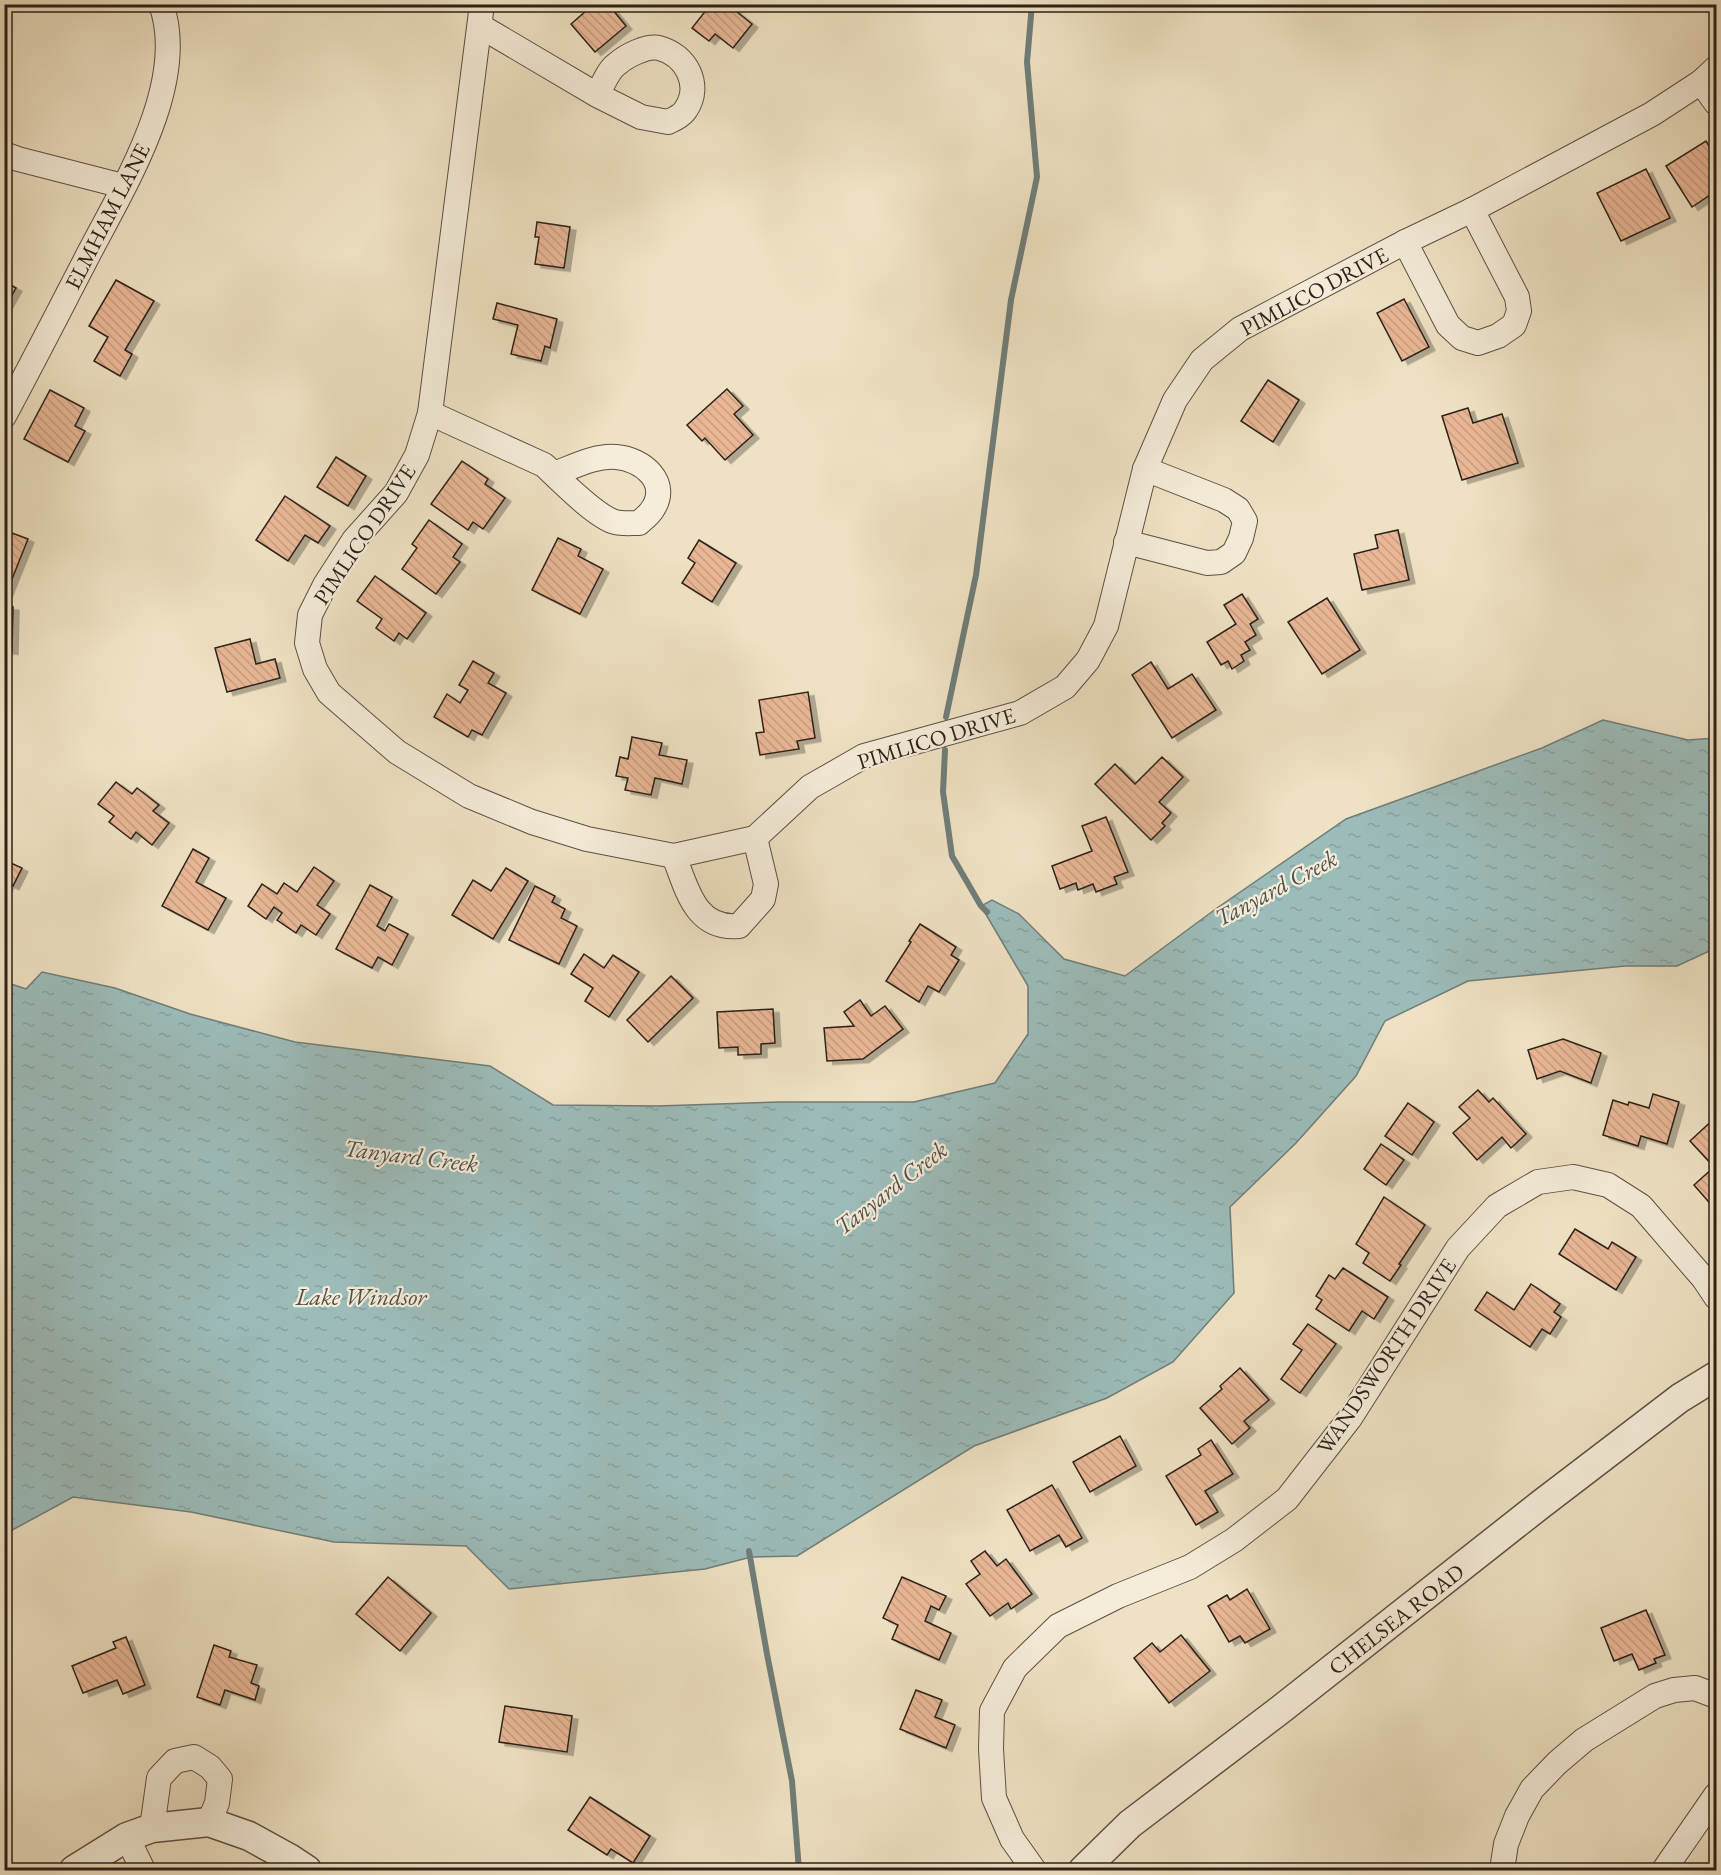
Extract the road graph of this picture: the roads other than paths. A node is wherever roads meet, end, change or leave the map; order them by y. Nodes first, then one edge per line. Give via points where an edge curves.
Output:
1 (161, 4) edge
2 (481, 15) edge
3 (1709, 75) edge
4 (597, 95) dead end
5 (1716, 104) edge
6 (4, 154) edge
7 (123, 186) junction
8 (1472, 210) junction
9 (1405, 242) junction
10 (430, 413) junction
11 (4, 416) edge
12 (1145, 469) junction
13 (554, 474) dead end
14 (1126, 542) junction
15 (755, 838) junction
16 (674, 856) junction
17 (1716, 1297) edge
18 (1716, 1376) edge
19 (1716, 1696) edge
20 (1716, 1795) edge
21 (209, 1822) junction
22 (140, 1832) junction
23 (74, 1870) edge
24 (143, 1870) edge
25 (307, 1870) edge
26 (1034, 1870) edge
27 (1083, 1870) edge
28 (1502, 1870) edge
29 (1664, 1870) edge

1 - 7 street, ELMHAM LANE via 168,42 165,77 144,149
2 - 4 street
2 - 10 street, PIMLICO DRIVE
3 - 5 street
3 - 8 street, PIMLICO DRIVE via 1652,114
6 - 7 street
7 - 11 street, ELMHAM LANE
8 - 9 street, PIMLICO DRIVE
8 - 9 street via 1517,297 1519,312 1514,325 1498,336 1478,343 1462,338 1448,326
9 - 12 street, PIMLICO DRIVE via 1240,329 1202,360 1176,400
10 - 13 street via 544,465
10 - 16 street, PIMLICO DRIVE via 417,455 396,493 354,540 324,585 310,615 307,644 315,669 329,693 397,752 469,795 532,822 587,839
12 - 14 street, PIMLICO DRIVE
12 - 14 street via 1238,509 1245,520 1241,538 1234,554 1221,562 1207,563
14 - 15 street, PIMLICO DRIVE via 1106,626 1088,660 1065,687 1020,713 864,756 810,787
15 - 16 street, PIMLICO DRIVE
15 - 16 street via 766,884 762,899 739,926 725,927 703,916 693,904
17 - 26 street, WANDSWORTH DRIVE via 1641,1206 1608,1185 1573,1176 1538,1182 1497,1206 1458,1248 1350,1418 1287,1499 1234,1540 1190,1567 1058,1626 1015,1668 992,1712 994,1798 1012,1839
18 - 27 street, CHELSEA ROAD via 1680,1398 1550,1497 1130,1824
19 - 28 street via 1695,1688 1655,1696 1584,1740 1532,1789 1506,1844
20 - 29 street
21 - 22 street
21 - 22 street via 217,1803 219,1779 210,1767 194,1757 175,1761 159,1778
21 - 25 street via 249,1836
22 - 23 street
22 - 24 street

